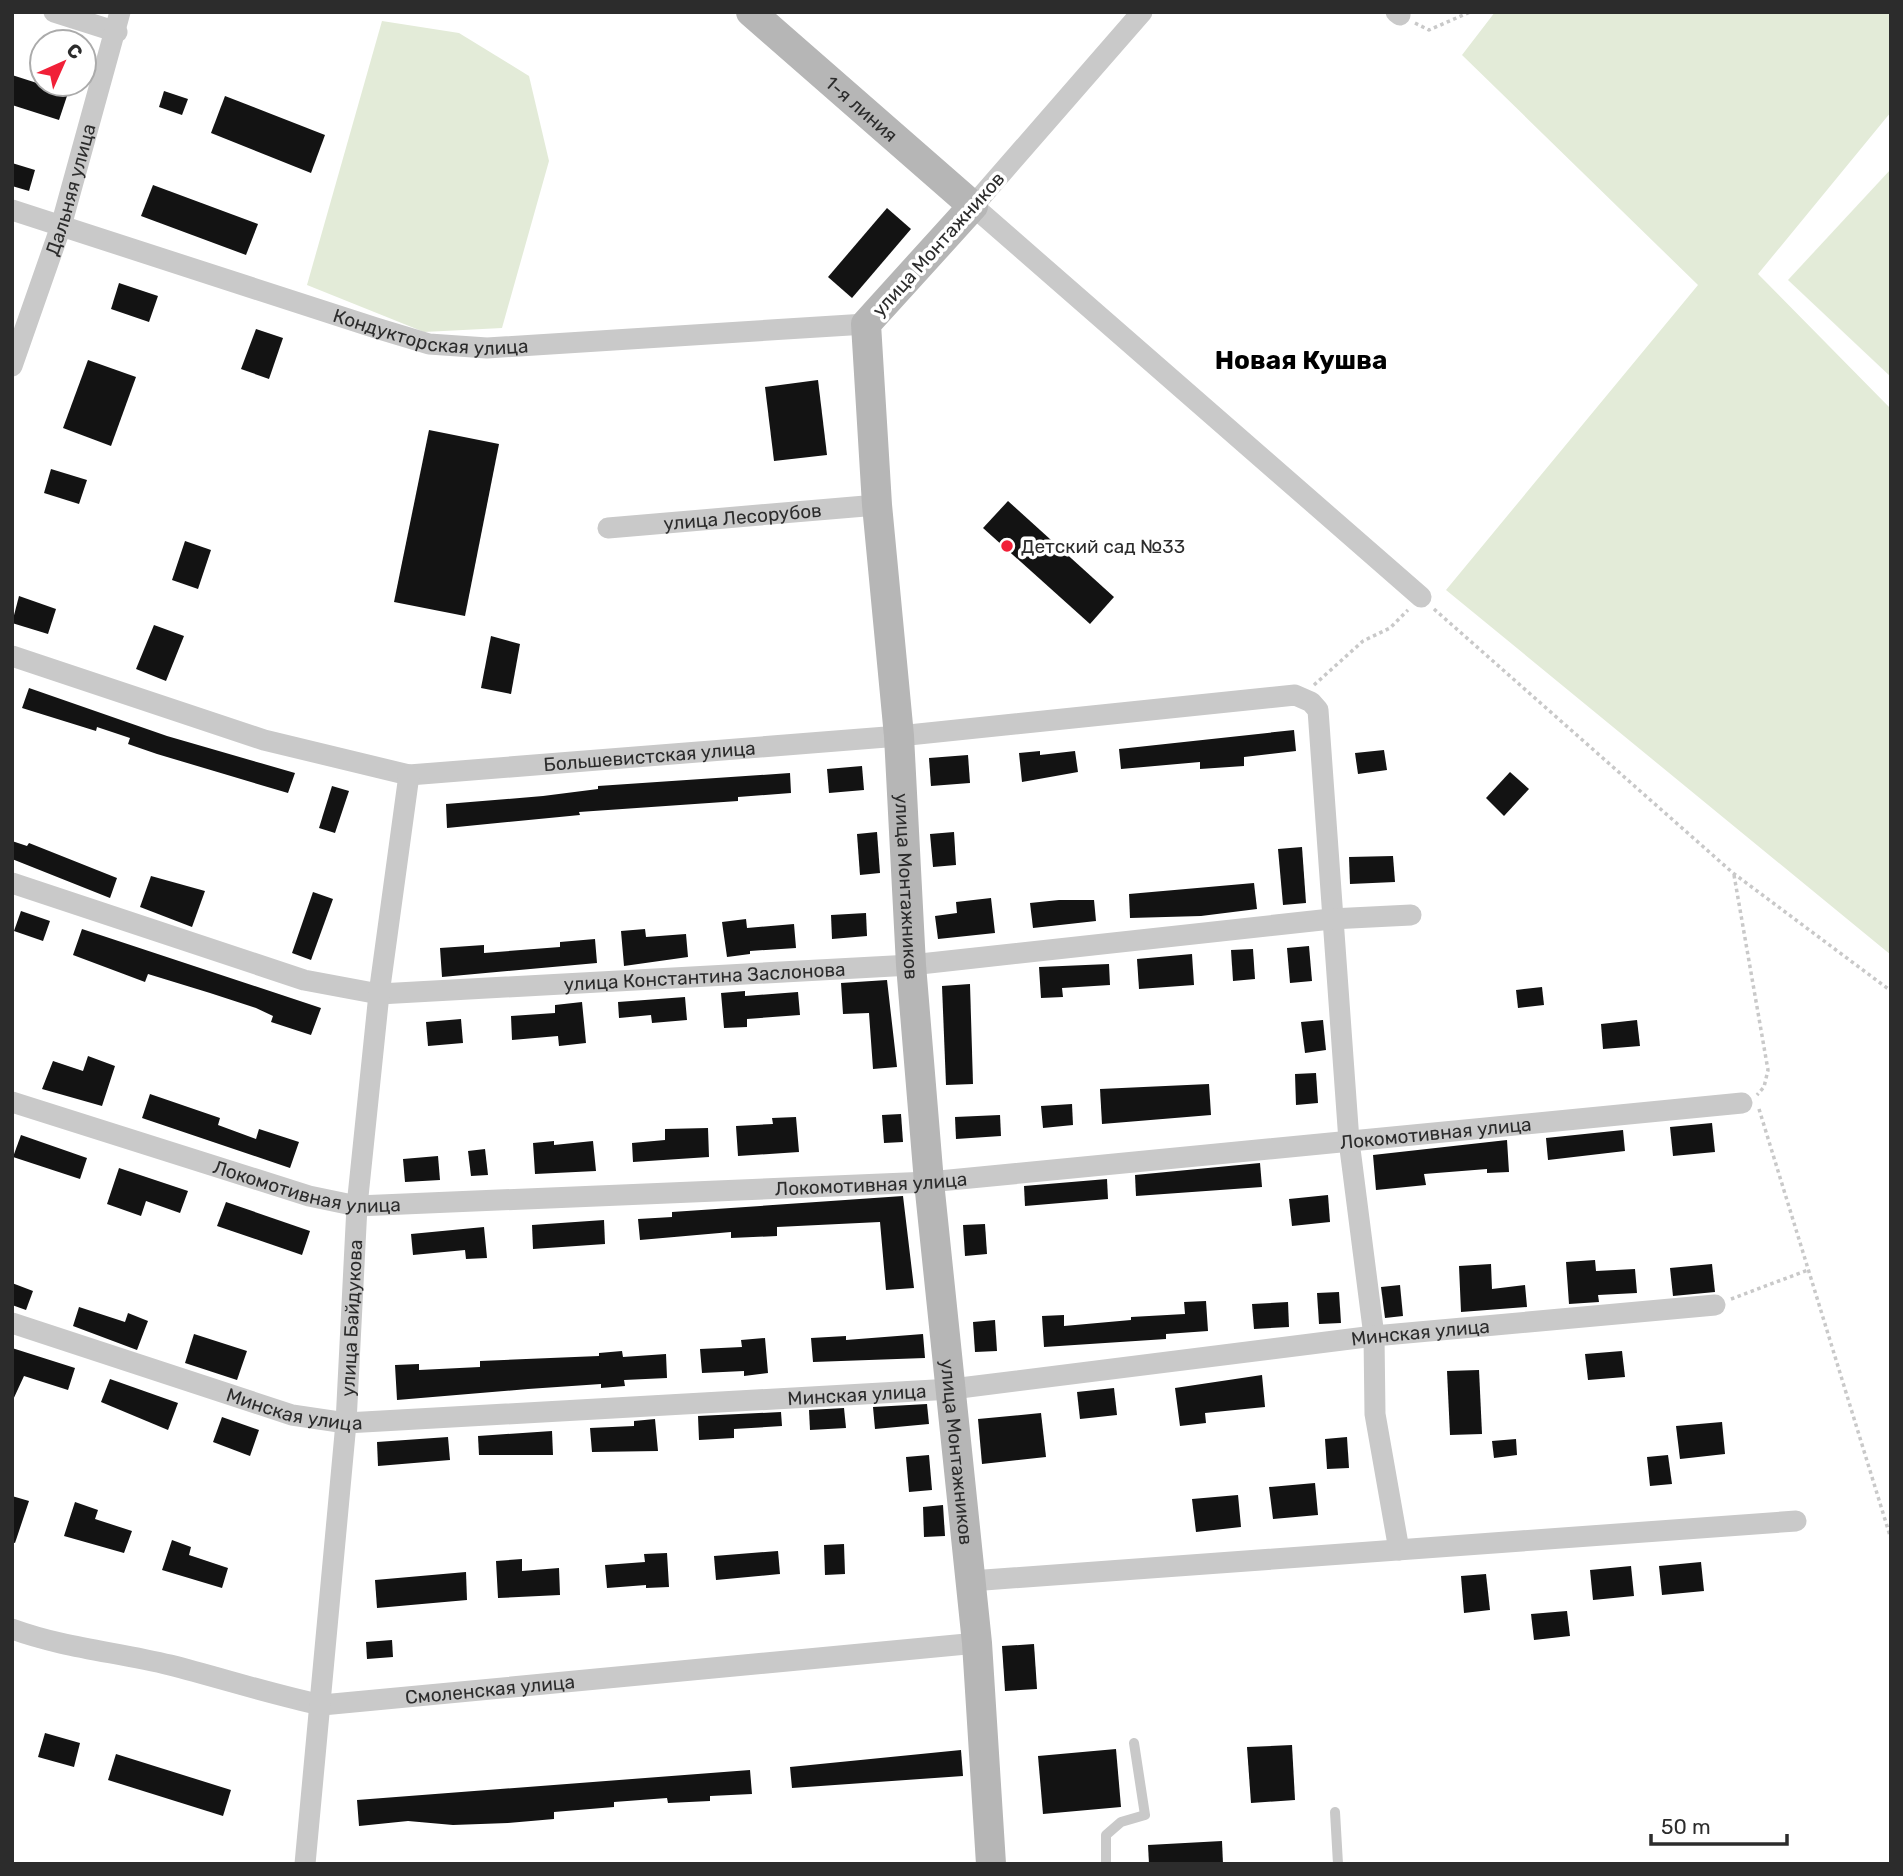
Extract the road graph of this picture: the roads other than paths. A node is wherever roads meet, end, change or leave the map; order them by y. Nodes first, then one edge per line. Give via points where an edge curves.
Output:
1 (54, 12) edge
2 (751, 12) edge
3 (1142, 12) edge
4 (119, 22) edge
5 (973, 206) junction
6 (12, 210) edge
7 (61, 226) junction
8 (866, 324) junction
9 (12, 366) edge
10 (877, 505) junction
11 (608, 528) dead end
12 (1421, 597) road end
13 (12, 656) edge
14 (899, 736) junction
15 (409, 775) junction
16 (12, 883) edge
17 (1411, 915) dead end
18 (1331, 919) junction
19 (911, 965) junction
20 (379, 994) junction
21 (1749, 1100) road end
22 (12, 1102) edge
23 (1349, 1141) junction
24 (929, 1182) junction
25 (357, 1206) junction
26 (1715, 1305) road end
27 (12, 1323) edge
28 (1374, 1336) junction
29 (952, 1390) junction
30 (346, 1423) junction
31 (1796, 1521) dead end
32 (1399, 1550) junction
33 (971, 1581) junction
34 (12, 1629) edge
35 (976, 1643) junction
36 (322, 1705) junction
37 (1134, 1743) dead end
38 (1335, 1812) dead end
39 (304, 1864) edge
40 (991, 1864) edge
41 (1106, 1864) edge
42 (1338, 1864) edge

1 - 4 street
2 - 5 street, 1-я линия
3 - 5 street, улица Монтажников
4 - 7 street, Дальняя улица
5 - 8 street, улица Монтажников
5 - 12 street
6 - 7 street, Кондукторская улица
7 - 8 street, Кондукторская улица via 429,344 487,348
7 - 9 street, Дальняя улица
8 - 10 street, улица Монтажников
10 - 11 street, улица Лесорубов
10 - 14 street, улица Монтажников
13 - 15 street, Большевистская улица via 264,740
14 - 15 street, Большевистская улица
14 - 18 street, Большевистская улица via 1302,697 1318,710
14 - 19 street, улица Монтажников
15 - 20 street, улица Байдукова
16 - 20 street, улица Константина Заслонова via 304,980
17 - 18 street, улица Константина Заслонова
18 - 19 street, улица Константина Заслонова
18 - 23 street
19 - 20 street, улица Константина Заслонова
19 - 24 street, улица Монтажников
20 - 25 street, улица Байдукова
21 - 23 street, Локомотивная улица
22 - 25 street, Локомотивная улица via 309,1196
23 - 24 street, Локомотивная улица
23 - 28 street
24 - 25 street, Локомотивная улица
24 - 29 street, улица Монтажников
25 - 30 street, улица Байдукова
26 - 28 street, Минская улица
27 - 30 street, Минская улица via 292,1415
28 - 29 street, Минская улица
28 - 32 street via 1375,1414
29 - 30 street, Минская улица
29 - 33 street, улица Монтажников
30 - 36 street, улица Байдукова
31 - 32 street
32 - 33 street
33 - 35 street, улица Монтажников
34 - 36 street, Смоленская улица via 42,1640 168,1665
35 - 36 street, Смоленская улица
35 - 40 street, улица Монтажников
36 - 39 street, улица Байдукова
37 - 41 lane via 1145,1815 1121,1822 1106,1835
38 - 42 lane

